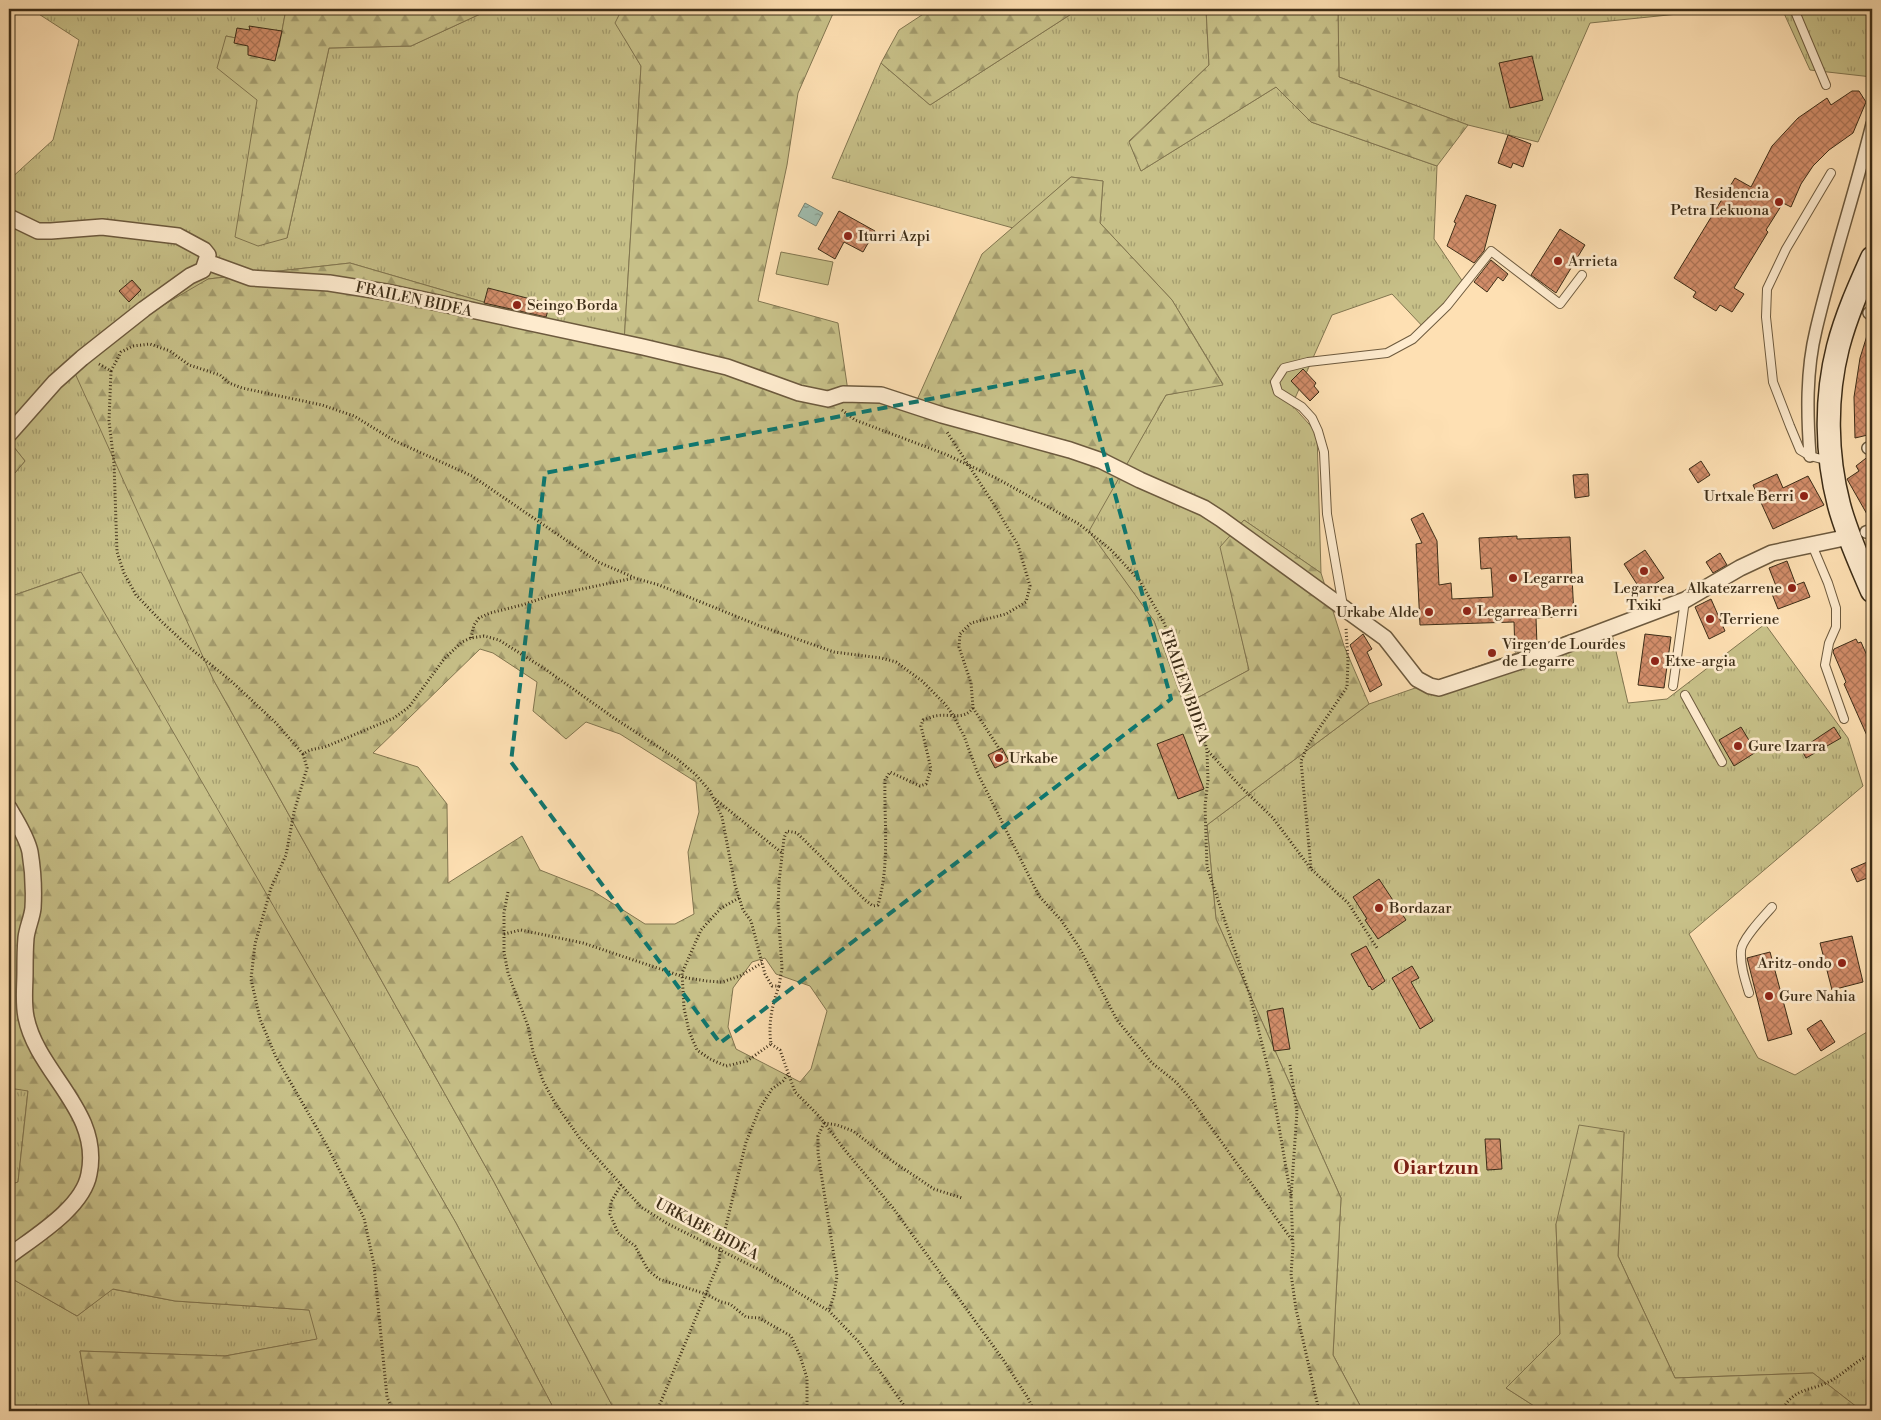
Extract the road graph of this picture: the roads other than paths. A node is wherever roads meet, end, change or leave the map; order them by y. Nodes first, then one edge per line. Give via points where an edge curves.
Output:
1 (1794, 9) edge
2 (1826, 85) dead end
3 (1872, 124) edge
4 (1831, 173) dead end
5 (9, 218) edge
6 (1872, 258) edge
7 (207, 262) junction
8 (1582, 275) dead end
9 (9, 434) edge
10 (1820, 459) junction
11 (1863, 533) edge
12 (1812, 545) junction
13 (1872, 591) edge
14 (1685, 600) junction
15 (1343, 606) junction
16 (1673, 686) dead end
17 (1685, 695) dead end
18 (1844, 719) dead end
19 (1722, 762) dead end
20 (9, 808) edge
21 (1772, 907) dead end
22 (1749, 993) dead end
23 (9, 1256) edge

1 - 2 lane
3 - 10 street via 1815,331 1807,419
4 - 10 lane via 1786,248 1767,289 1766,317 1773,382 1800,450
5 - 7 street via 38,231 102,227 178,236 204,250 208,255
6 - 10 main road via 1850,308 1838,347 1829,430
7 - 9 street via 203,270 144,309 82,358 55,382
7 - 15 street, FRAILEN BIDEA via 251,278 329,282 392,293 643,347 727,367 798,393 828,399 842,394 881,395 1070,450 1102,461 1204,508
8 - 15 lane via 1560,304 1491,251 1447,306 1413,339 1387,353 1284,368 1275,382 1278,392 1302,407 1312,418 1324,452 1327,514
10 - 11 main road via 1838,500
11 - 12 street, FRAILEN BIDEA
11 - 13 main road
12 - 14 street, FRAILEN BIDEA via 1772,553
12 - 18 lane via 1836,608 1836,627 1825,665
14 - 15 street, FRAILEN BIDEA via 1551,651 1439,688 1416,679 1385,638
14 - 16 lane
17 - 19 lane
20 - 23 street via 30,850 33,876 33,910 26,937 25,1016 35,1044 82,1118 91,1162 89,1176 77,1199
21 - 22 lane via 1740,949

